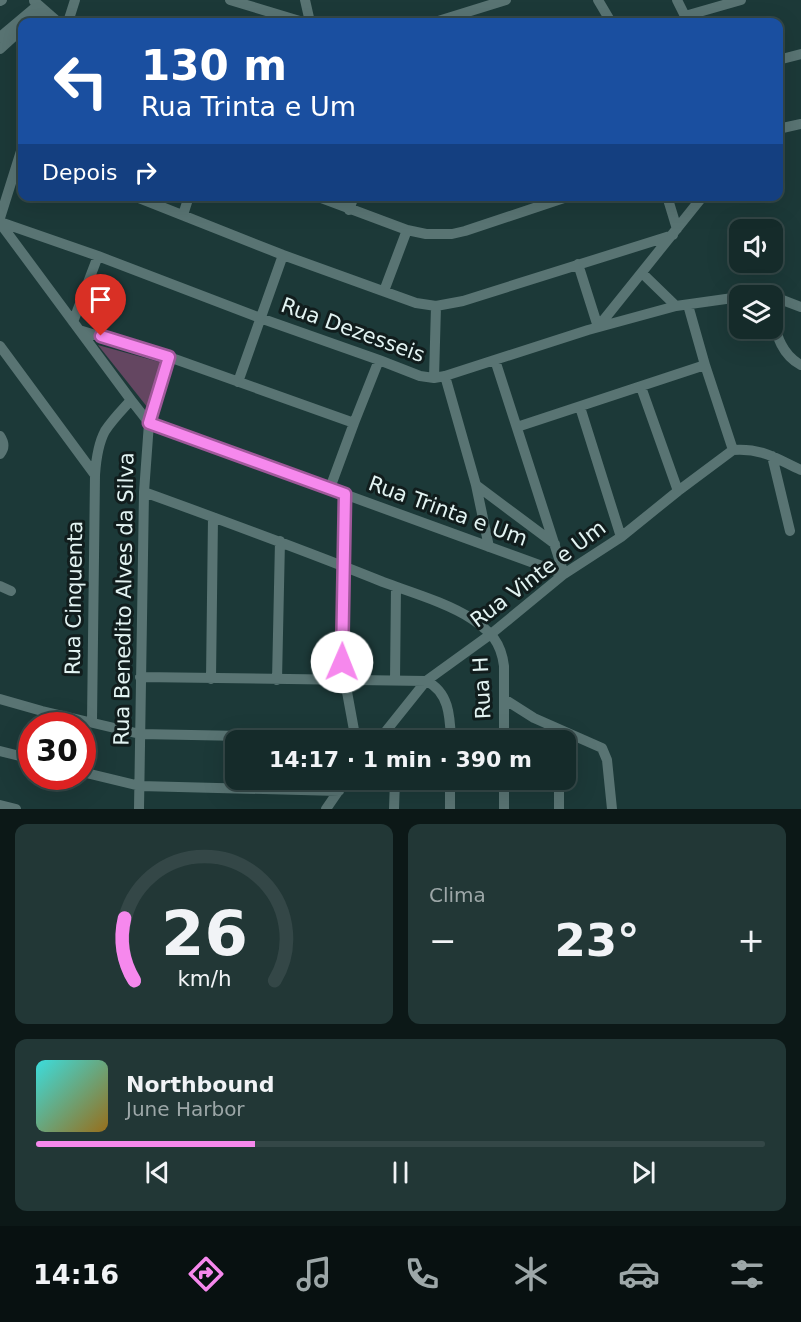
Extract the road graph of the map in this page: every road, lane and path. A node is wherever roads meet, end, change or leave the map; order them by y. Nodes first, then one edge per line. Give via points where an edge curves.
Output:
1 (75, 0) edge
2 (230, 0) edge
3 (305, 0) edge
4 (506, 0) edge
5 (598, 0) edge
6 (677, 0) edge
7 (741, 0) edge
8 (490, 2) edge
9 (38, 5) edge
10 (23, 18) edge
11 (53, 18) edge
12 (69, 18) edge
13 (290, 18) edge
14 (309, 18) edge
15 (446, 18) edge
16 (609, 18) edge
17 (686, 18) edge
18 (690, 18) edge
19 (18, 22) edge
20 (18, 33) edge
21 (0, 37) edge
22 (0, 49) edge
23 (801, 54) edge
24 (783, 59) edge
25 (801, 124) edge
26 (783, 128) edge
27 (18, 165) edge
28 (147, 201) edge
29 (187, 201) edge
30 (328, 201) edge
31 (352, 201) edge
32 (555, 201) edge
33 (668, 201) edge
34 (699, 201) edge
35 (349, 210) junction
36 (183, 215) junction
37 (0, 221) edge
38 (407, 230) junction
39 (675, 232) junction
40 (98, 255) junction
41 (283, 255) junction
42 (578, 264) junction
43 (642, 273) junction
44 (384, 291) junction
45 (729, 299) edge
46 (783, 301) edge
47 (688, 305) junction
48 (436, 306) junction
49 (676, 306) junction
50 (801, 307) edge
51 (260, 318) junction
52 (76, 326) junction
53 (598, 327) junction
54 (779, 339) edge
55 (0, 346) edge
56 (169, 357) junction
57 (379, 360) junction
58 (495, 360) junction
59 (705, 365) junction
60 (801, 365) edge
61 (439, 377) junction
62 (238, 382) junction
63 (641, 387) junction
64 (131, 400) junction
65 (580, 407) junction
66 (149, 423) junction
67 (354, 423) junction
68 (517, 427) junction
69 (0, 436) edge
70 (733, 450) junction
71 (0, 454) edge
72 (771, 456) junction
73 (801, 470) edge
74 (95, 475) junction
75 (476, 485) junction
76 (330, 488) junction
77 (678, 490) junction
78 (144, 492) junction
79 (345, 494) junction
80 (213, 517) junction
81 (790, 531) dead end
82 (621, 537) junction
83 (279, 541) junction
84 (555, 544) junction
85 (489, 548) junction
86 (344, 566) junction
87 (564, 574) junction
88 (0, 586) edge
89 (396, 587) junction
90 (11, 591) dead end
91 (491, 634) junction
92 (140, 677) junction
93 (211, 679) junction
94 (277, 680) junction
95 (344, 680) junction
96 (396, 680) junction
97 (426, 681) junction
98 (0, 699) edge
99 (504, 699) junction
100 (47, 712) edge
101 (92, 712) edge
102 (96, 723) edge
103 (354, 730) edge
104 (390, 730) edge
105 (451, 730) edge
106 (504, 730) edge
107 (553, 730) edge
108 (140, 734) junction
109 (225, 736) edge
110 (576, 740) edge
111 (0, 751) edge
112 (18, 756) edge
113 (96, 775) edge
114 (140, 786) junction
115 (395, 790) edge
116 (450, 790) edge
117 (504, 790) edge
118 (559, 790) edge
119 (339, 791) junction
120 (0, 805) edge
121 (16, 809) edge
122 (139, 809) edge
123 (326, 809) edge
124 (339, 809) edge
125 (394, 809) edge
126 (450, 809) edge
127 (504, 809) edge
128 (559, 809) edge
129 (612, 809) edge

1 - 12 street
2 - 13 street
3 - 14 street
4 - 8 street
5 - 16 street
6 - 17 street
7 - 18 street
8 - 15 street
9 - 10 street
9 - 11 street
19 - 21 street
20 - 22 street
23 - 24 street
25 - 26 street
27 - 37 street
28 - 36 street
29 - 36 street
30 - 35 street
31 - 35 street
32 - 38 street via 452,234
33 - 39 street
34 - 39 street
35 - 38 street
36 - 41 street
37 - 40 street, Rua Dezesseis
37 - 52 street, Rua Benedito Alves da Silva
38 - 44 street
39 - 42 street
39 - 43 street
40 - 51 street, Rua Dezesseis
40 - 52 street
41 - 44 street
41 - 51 street
42 - 48 street
42 - 53 street
43 - 49 street
43 - 53 street
44 - 48 street
45 - 47 street, Rua Dezesseis
46 - 50 street
47 - 49 street, Rua Dezesseis
47 - 59 street
48 - 61 street
49 - 53 street, Rua Dezesseis
51 - 57 street, Rua Dezesseis
51 - 62 street
52 - 56 street
52 - 64 street, Rua Benedito Alves da Silva
53 - 58 street, Rua Dezesseis
54 - 60 street via 789,357
55 - 74 street
56 - 62 street
56 - 66 street
57 - 61 street, Rua Dezesseis via 420,376
57 - 67 street
58 - 61 street, Rua Dezesseis
58 - 68 street
59 - 63 street
59 - 70 street
61 - 75 street
62 - 67 street
63 - 65 street
63 - 77 street
64 - 66 street, Rua Benedito Alves da Silva
64 - 74 street, Rua Cinquenta via 101,439
65 - 68 street
65 - 82 street
66 - 76 street, Rua Trinta e Um
66 - 78 street, Rua Benedito Alves da Silva
67 - 76 street
68 - 84 street
69 - 71 street via 4,446
70 - 72 street via 754,450
70 - 77 street, Rua Vinte e Um
72 - 73 street
72 - 81 street
74 - 101 street, Rua Cinquenta
75 - 84 street
75 - 85 street
76 - 79 street, Rua Trinta e Um
77 - 82 street, Rua Vinte e Um
78 - 80 street
78 - 92 street, Rua Benedito Alves da Silva
79 - 85 street, Rua Trinta e Um
79 - 86 street
80 - 83 street
80 - 93 street
82 - 87 street, Rua Vinte e Um
83 - 86 street
83 - 94 street
84 - 87 street
85 - 87 street, Rua Trinta e Um
86 - 89 street
86 - 95 street
87 - 91 street, Rua Vinte e Um
88 - 90 street
89 - 91 street via 464,614
89 - 96 street
91 - 97 street, Rua Vinte e Um
91 - 99 street, Rua H via 503,656
92 - 93 street
92 - 108 street, Rua Benedito Alves da Silva
93 - 94 street
94 - 95 street
95 - 96 street
95 - 103 street
96 - 97 street
97 - 104 street, Rua Vinte e Um
97 - 105 street via 444,699
98 - 100 street
99 - 106 street, Rua H
99 - 107 street
102 - 108 street
108 - 109 street
108 - 114 street, Rua Benedito Alves da Silva
110 - 129 street via 602,748
111 - 112 street
113 - 114 street
114 - 119 street
114 - 122 street, Rua Benedito Alves da Silva
115 - 125 street
116 - 126 street
117 - 127 street
118 - 128 street
119 - 123 street
119 - 124 street
120 - 121 street

